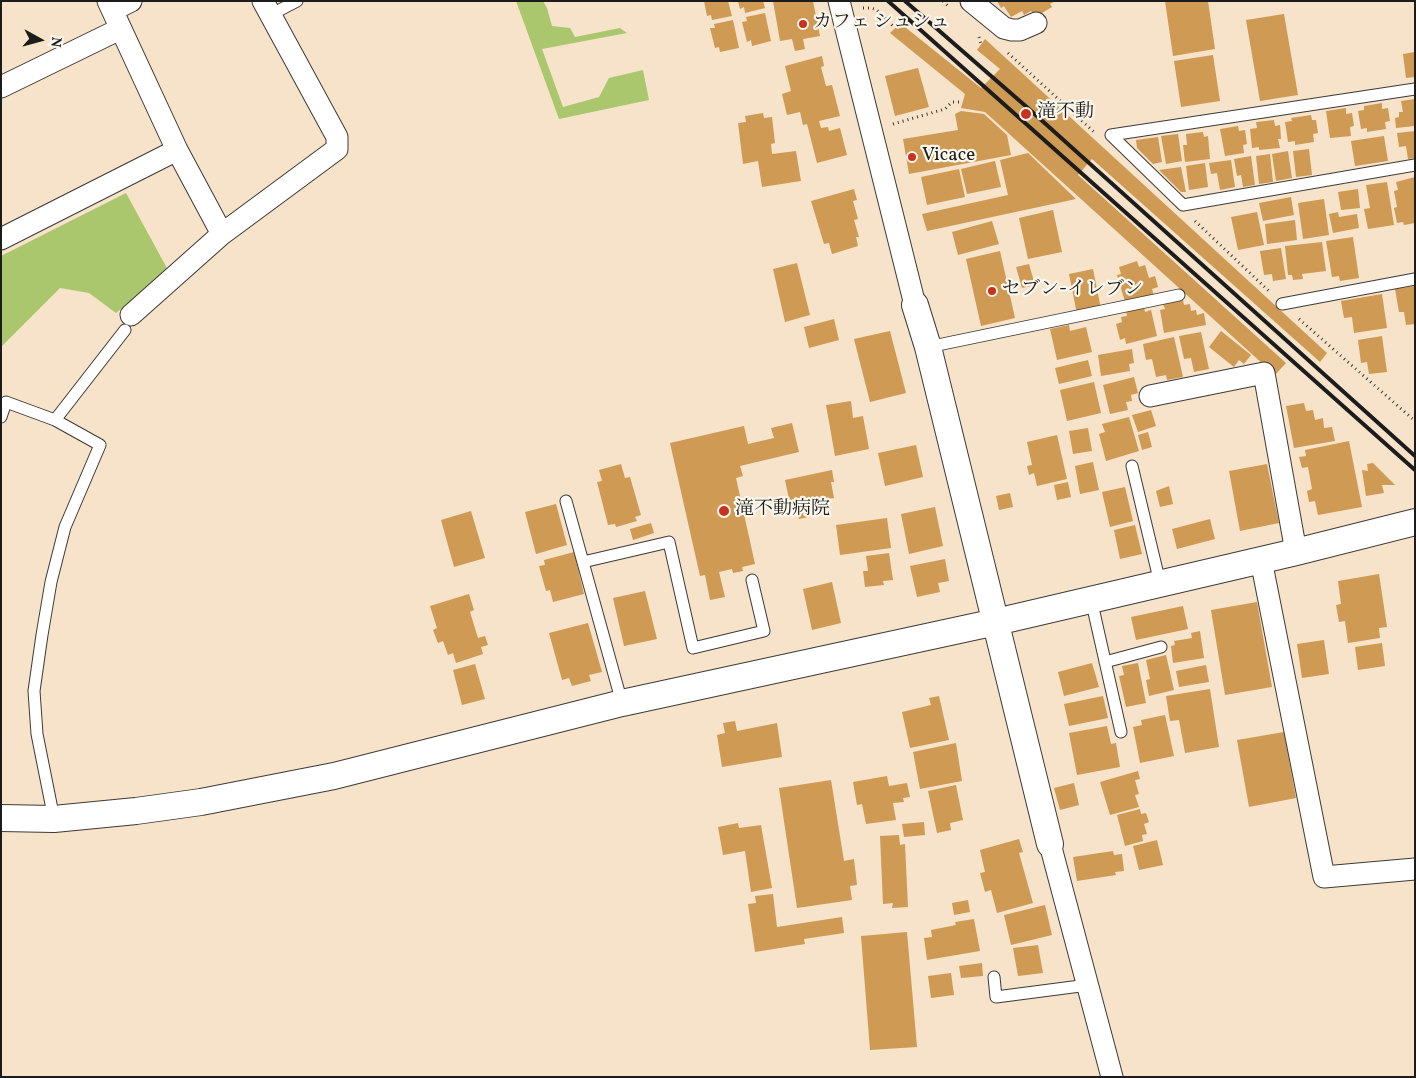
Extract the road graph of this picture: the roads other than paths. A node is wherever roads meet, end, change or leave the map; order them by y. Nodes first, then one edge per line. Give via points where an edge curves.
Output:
1 (297, 1) edge
2 (971, 1) edge
3 (849, 4) edge
4 (267, 8) edge
5 (118, 10) edge
6 (1036, 23) dead end
7 (1, 86) edge
8 (1415, 89) edge
9 (177, 150) junction
10 (1415, 165) edge
11 (222, 234) junction
12 (1, 239) edge
13 (1415, 279) edge
14 (1179, 295) dead end
15 (1282, 304) dead end
16 (915, 305) joint
17 (128, 322) joint
18 (928, 346) junction
19 (1150, 396) dead end
20 (1, 417) edge
21 (55, 420) junction
22 (1132, 466) dead end
23 (566, 501) dead end
24 (1414, 523) edge
25 (1296, 552) junction
26 (1261, 560) junction
27 (583, 562) junction
28 (752, 580) dead end
29 (1160, 583) junction
30 (1091, 599) junction
31 (996, 622) junction
32 (1161, 647) dead end
33 (1105, 662) junction
34 (622, 703) junction
35 (1121, 732) dead end
36 (1, 818) edge
37 (54, 819) junction
38 (1050, 844) joint
39 (1415, 870) edge
40 (994, 976) dead end
41 (1088, 985) junction
42 (1112, 1077) edge

1 - 4 lane
2 - 6 street via 1004,28 1020,30
3 - 16 street
4 - 11 street via 337,137 337,150
5 - 7 street
5 - 9 street
8 - 10 lane via 1112,135 1183,205
9 - 11 street
9 - 12 street
11 - 17 street
13 - 15 lane
14 - 18 lane
16 - 18 street
17 - 21 lane
18 - 31 street
19 - 25 street via 1264,373
20 - 21 lane via 6,402
21 - 37 lane via 100,446 65,527 51,582 34,691 37,734
22 - 29 lane
23 - 27 lane
24 - 25 street
25 - 26 street
26 - 29 street
26 - 39 street via 1324,877
27 - 28 lane via 668,542 693,648 764,631
27 - 34 lane
29 - 30 street
30 - 31 street
30 - 33 lane
31 - 34 street
31 - 38 street
32 - 33 lane
33 - 35 lane
34 - 37 street via 334,776 201,802
36 - 37 street
38 - 41 street
40 - 41 lane via 996,997
41 - 42 street

